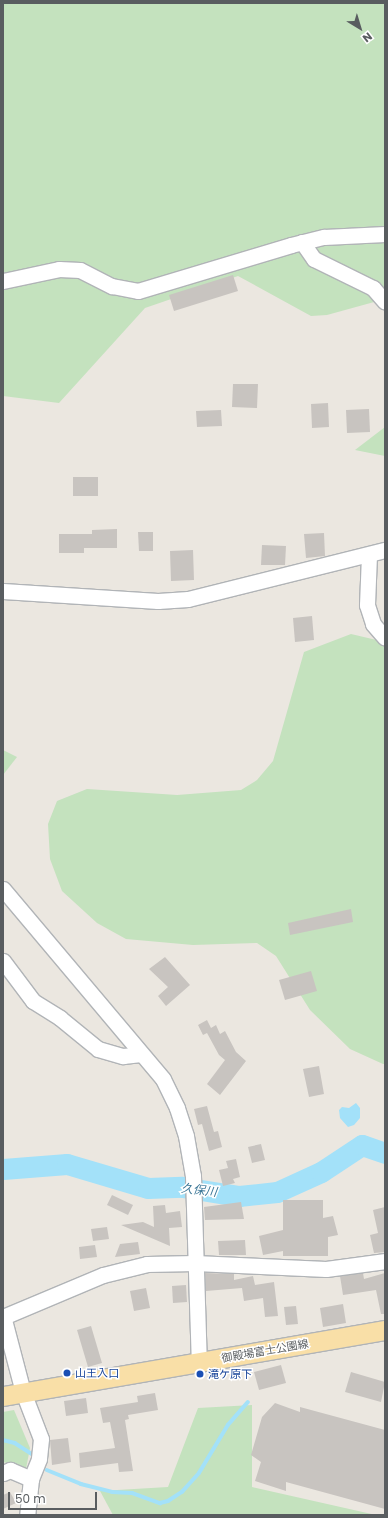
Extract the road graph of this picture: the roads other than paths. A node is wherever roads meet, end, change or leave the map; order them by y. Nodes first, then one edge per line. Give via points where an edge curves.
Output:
1 (385, 234) edge
2 (302, 242) junction
3 (3, 281) edge
4 (385, 302) edge
5 (385, 550) edge
6 (369, 555) junction
7 (3, 591) edge
8 (385, 638) edge
9 (3, 889) edge
10 (3, 961) edge
11 (141, 1054) junction
12 (385, 1260) edge
13 (195, 1263) junction
14 (3, 1316) edge
15 (385, 1330) edge
16 (199, 1363) junction
17 (22, 1392) junction
18 (3, 1396) edge
19 (3, 1473) edge
20 (31, 1479) junction
21 (27, 1515) edge

1 - 2 street via 324,237
2 - 3 street via 138,291 112,286 80,270 59,269
2 - 4 street via 314,259 373,288
5 - 6 street
6 - 7 street via 188,599 158,600
6 - 8 street via 367,605 373,624
9 - 11 street
10 - 11 street via 33,1001 60,1018 98,1048 123,1056
11 - 13 street via 163,1079 177,1108 186,1136 193,1176
12 - 13 street via 326,1269
13 - 14 street via 147,1264 103,1275
13 - 16 street
14 - 17 street
15 - 16 main road, 御殿場富士公園線
16 - 17 main road, 御殿場富士公園線
17 - 18 main road, 御殿場富士公園線
17 - 20 street via 41,1439 40,1459
19 - 20 street via 10,1470
20 - 21 street

